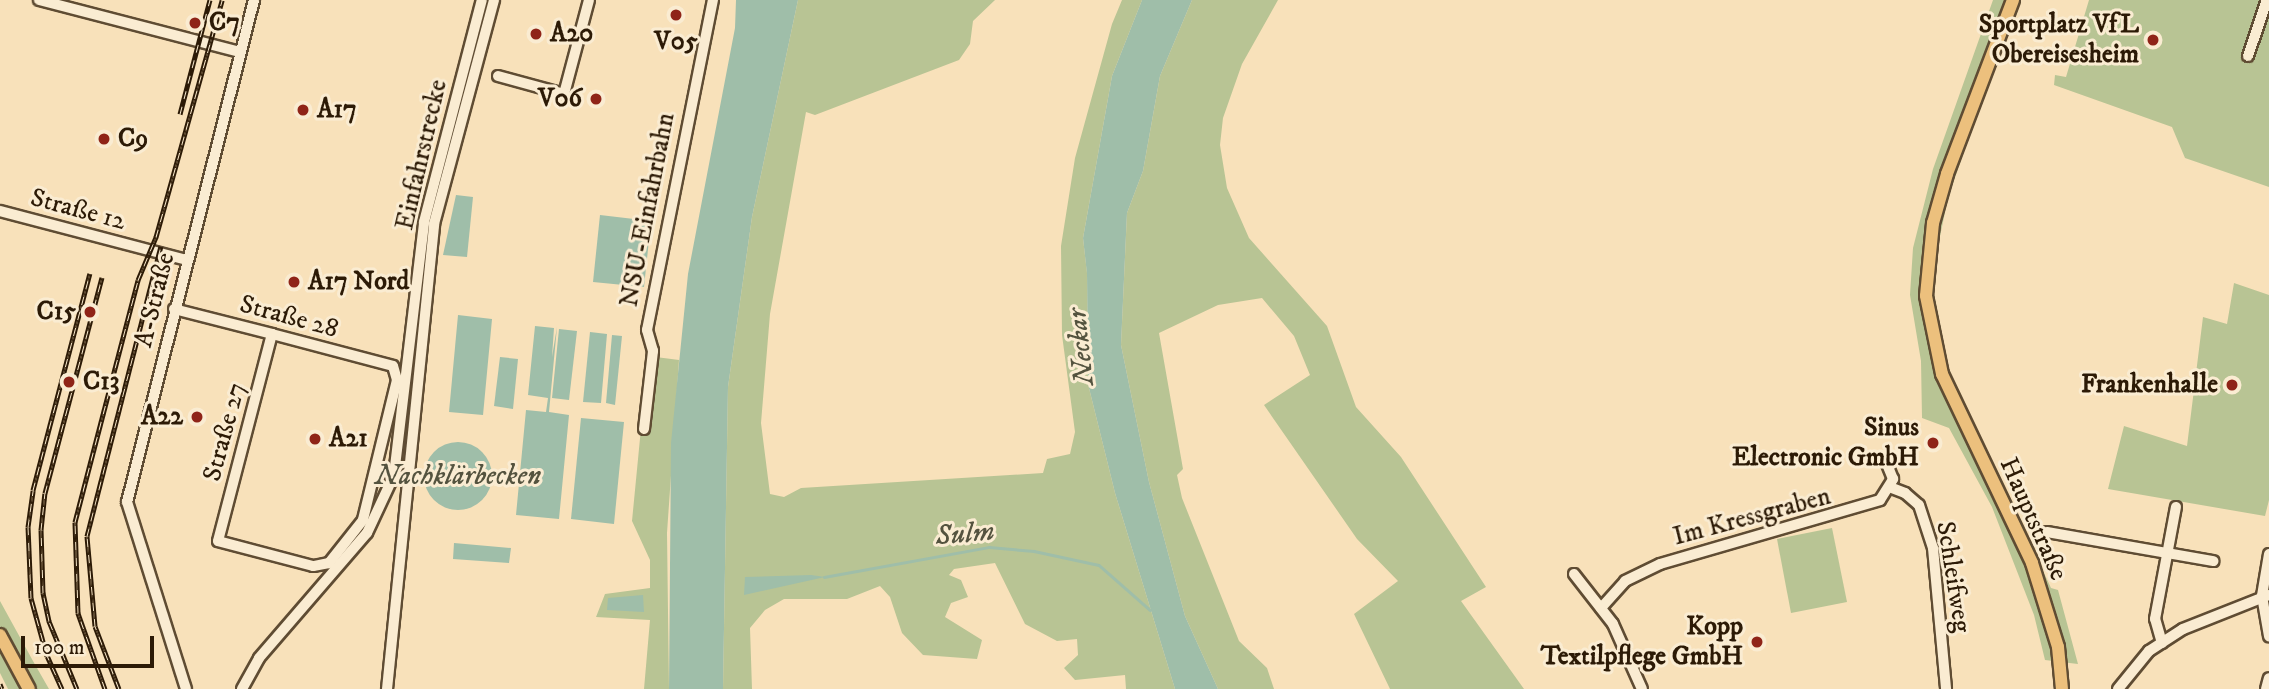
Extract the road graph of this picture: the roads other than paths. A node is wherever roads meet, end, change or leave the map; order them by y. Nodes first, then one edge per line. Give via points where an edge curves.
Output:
1 (40, 0) edge
2 (254, 0) edge
3 (482, 0) edge
4 (494, 0) edge
5 (589, 0) edge
6 (712, 0) edge
7 (2013, 0) edge
8 (2267, 0) edge
9 (240, 52) junction
10 (2248, 56) dead end
11 (498, 76) dead end
12 (0, 211) edge
13 (187, 260) junction
14 (174, 309) junction
15 (272, 334) junction
16 (644, 429) dead end
17 (1885, 459) dead end
18 (1892, 488) junction
19 (2176, 506) dead end
20 (2047, 532) dead end
21 (2168, 553) junction
22 (2269, 554) edge
23 (2213, 561) dead end
24 (329, 563) joint
25 (1574, 574) dead end
26 (2266, 595) edge
27 (1601, 608) junction
28 (0, 635) edge
29 (2269, 636) edge
30 (2162, 643) junction
31 (2269, 678) edge
32 (29, 689) edge
33 (186, 689) edge
34 (242, 689) edge
35 (387, 689) edge
36 (1642, 689) edge
37 (1947, 689) edge
38 (2063, 689) edge
39 (2118, 689) edge
40 (2266, 689) edge

1 - 9 street
2 - 9 street, A-Straße
3 - 34 street, Einfahrstrecke via 425,222 394,475 367,533 259,658
4 - 35 street, Einfahrstrecke via 434,224
5 - 11 street via 564,94
6 - 16 street, NSU-Einfahrbahn via 647,330 653,351
7 - 38 main road, Hauptstraße via 1933,223 1926,296 1942,374 2032,563 2051,620
8 - 10 street
9 - 13 street, A-Straße
12 - 13 street, Straße 12
13 - 14 street, A-Straße
14 - 15 street, Straße 28
14 - 33 street, A-Straße via 127,502
15 - 24 street, Straße 27 via 218,541 313,566
15 - 24 street, Straße 28 via 393,366 397,380 363,520
17 - 18 street
18 - 27 street, Im Kressgraben via 1867,507 1660,564 1625,581
18 - 37 street, Schleifweg via 1919,505 1933,548
19 - 21 street
20 - 21 street
21 - 23 street
21 - 30 street via 2155,620
22 - 26 street
25 - 27 street
26 - 29 street
26 - 30 street via 2202,620
27 - 36 street via 1631,659
28 - 32 main road
30 - 39 street via 2137,663
31 - 40 street

